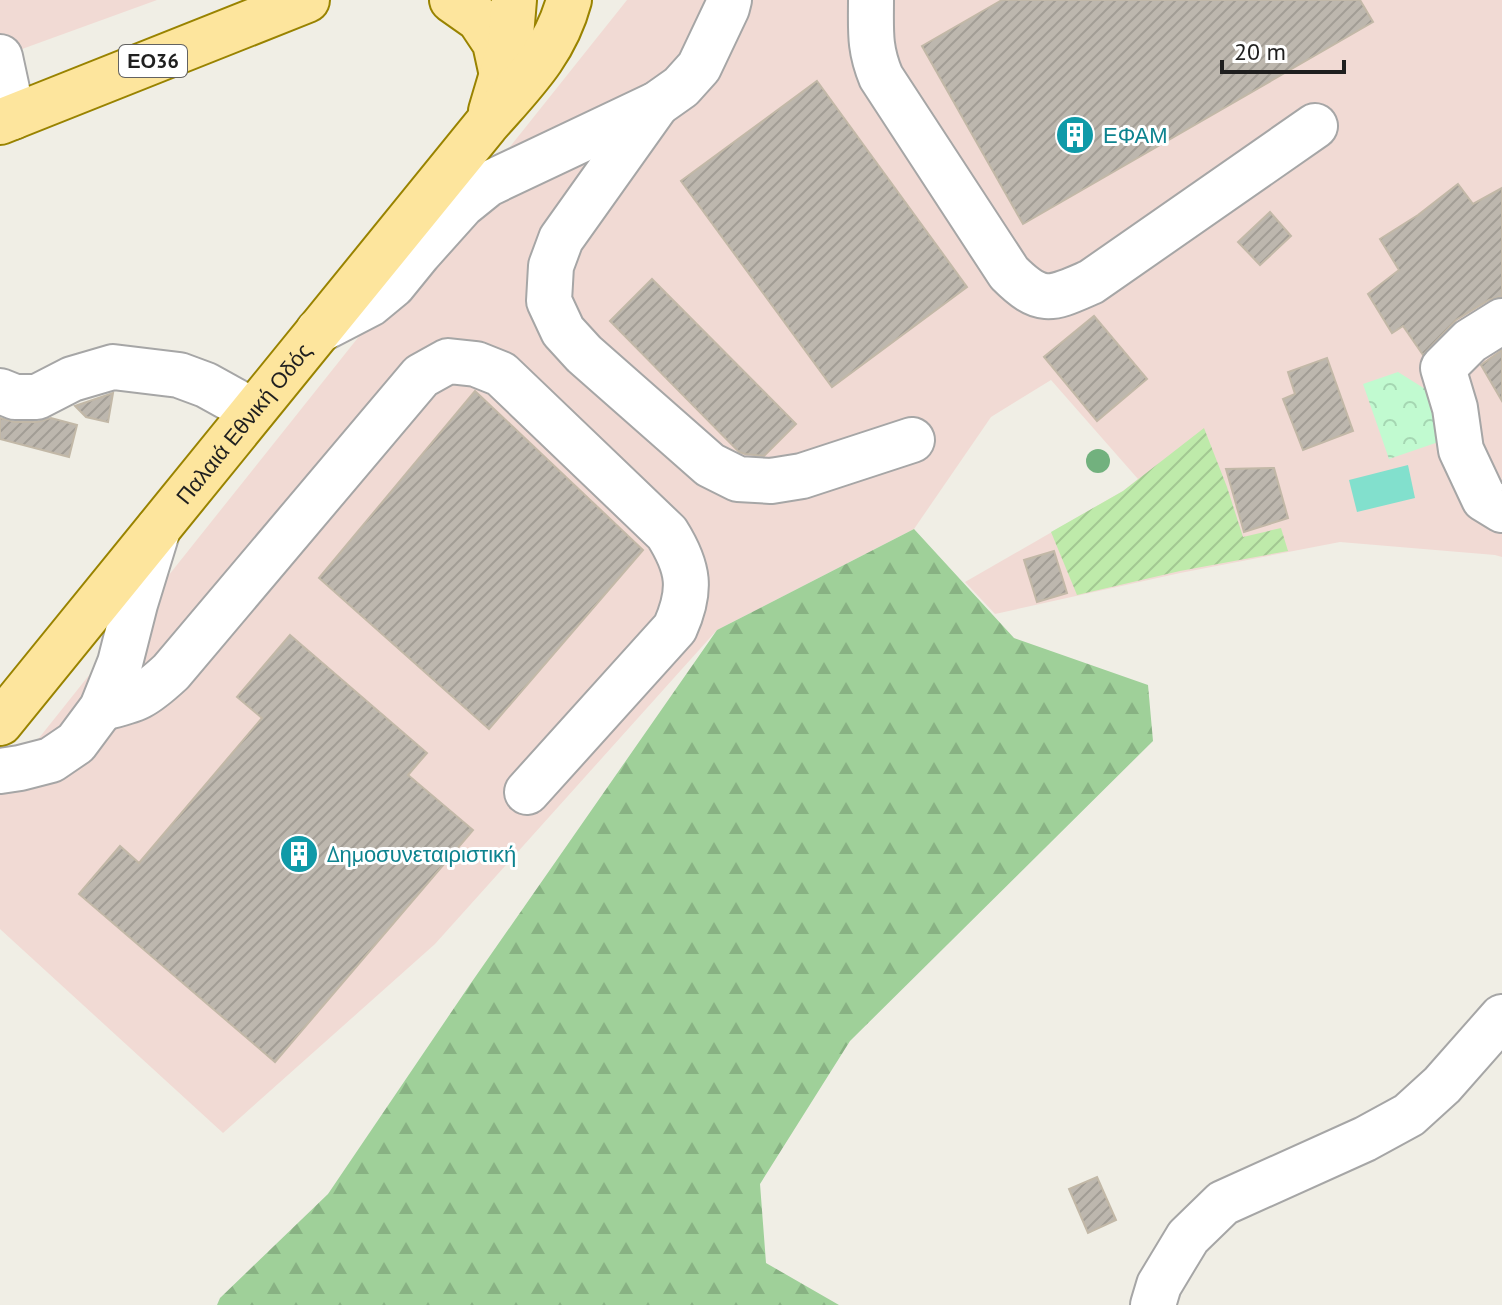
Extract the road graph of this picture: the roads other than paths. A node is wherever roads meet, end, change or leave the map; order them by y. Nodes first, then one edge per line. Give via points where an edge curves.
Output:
1 (307, 0) edge
2 (452, 0) edge
3 (514, 0) edge
4 (569, 0) edge
5 (729, 0) edge
6 (871, 0) edge
7 (0, 57) edge
8 (502, 78) junction
9 (657, 104) junction
10 (7, 120) edge
11 (486, 125) junction
12 (1315, 126) dead end
13 (1502, 321) edge
14 (318, 331) junction
15 (0, 391) edge
16 (253, 411) junction
17 (912, 440) dead end
18 (1502, 510) edge
19 (159, 527) junction
20 (102, 708) junction
21 (0, 723) edge
22 (0, 771) edge
23 (527, 792) dead end
24 (1502, 1017) edge
25 (1153, 1305) edge

1 - 10 main road, ΕΟ36
2 - 8 main road via 479,19 495,43
3 - 8 main road, Παλαιά Εθνική Οδός
4 - 11 main road, Παλαιά Εθνική Οδός via 554,41 536,69
5 - 9 street via 699,67
6 - 12 street via 873,58 881,77 1009,273 1042,297 1091,282
7 - 10 street
8 - 11 main road, Παλαιά Εθνική Οδός
9 - 14 street via 488,184 462,205 393,285 370,304
9 - 17 street via 561,239 551,266 549,301 563,331 710,465 738,479 802,476
11 - 14 main road, Παλαιά Εθνική Οδός
13 - 18 street via 1470,341 1443,368 1461,450 1484,499
14 - 16 main road, Παλαιά Εθνική Οδός
15 - 16 street via 37,397 113,367 179,375
16 - 19 main road, Παλαιά Εθνική Οδός
19 - 20 street
19 - 21 main road, Παλαιά Εθνική Οδός
20 - 22 street via 76,743 51,760
20 - 23 street via 133,701 171,672 421,376 448,361 476,364 501,374 667,533 680,553 686,579 685,606 675,628
24 - 25 street via 1409,1115 1223,1203 1188,1237

